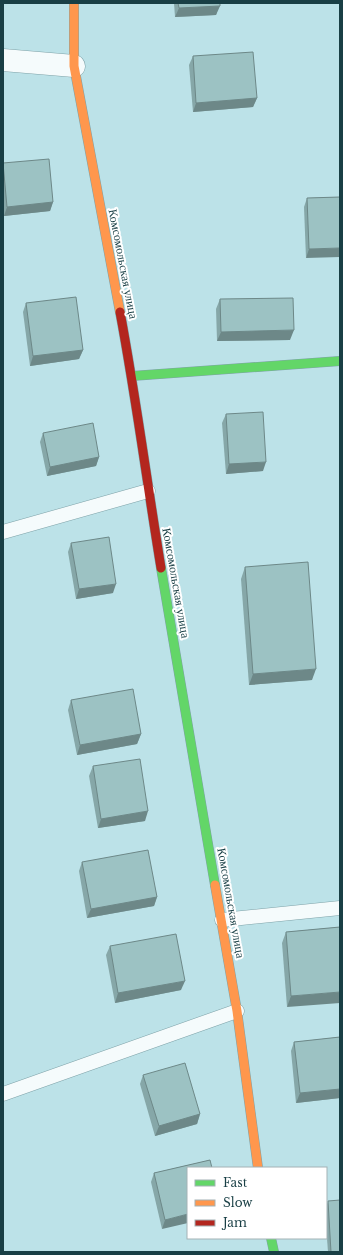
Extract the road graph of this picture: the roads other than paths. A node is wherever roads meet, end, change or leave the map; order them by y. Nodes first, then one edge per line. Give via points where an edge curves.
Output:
1 (74, 3) edge
2 (3, 60) edge
3 (74, 66) junction
4 (340, 361) edge
5 (132, 376) junction
6 (148, 491) junction
7 (3, 532) edge
8 (340, 908) edge
9 (222, 920) junction
10 (237, 1011) junction
11 (3, 1094) edge
12 (258, 1167) edge
13 (271, 1239) edge
14 (274, 1252) edge

1 - 3 main road, Комсомольская улица
2 - 3 street
3 - 5 main road, Комсомольская улица
4 - 5 main road
5 - 6 main road, Комсомольская улица
6 - 7 lane
6 - 9 main road, Комсомольская улица
8 - 9 lane
9 - 10 main road, Комсомольская улица
10 - 11 lane
10 - 12 main road, Комсомольская улица
13 - 14 main road

